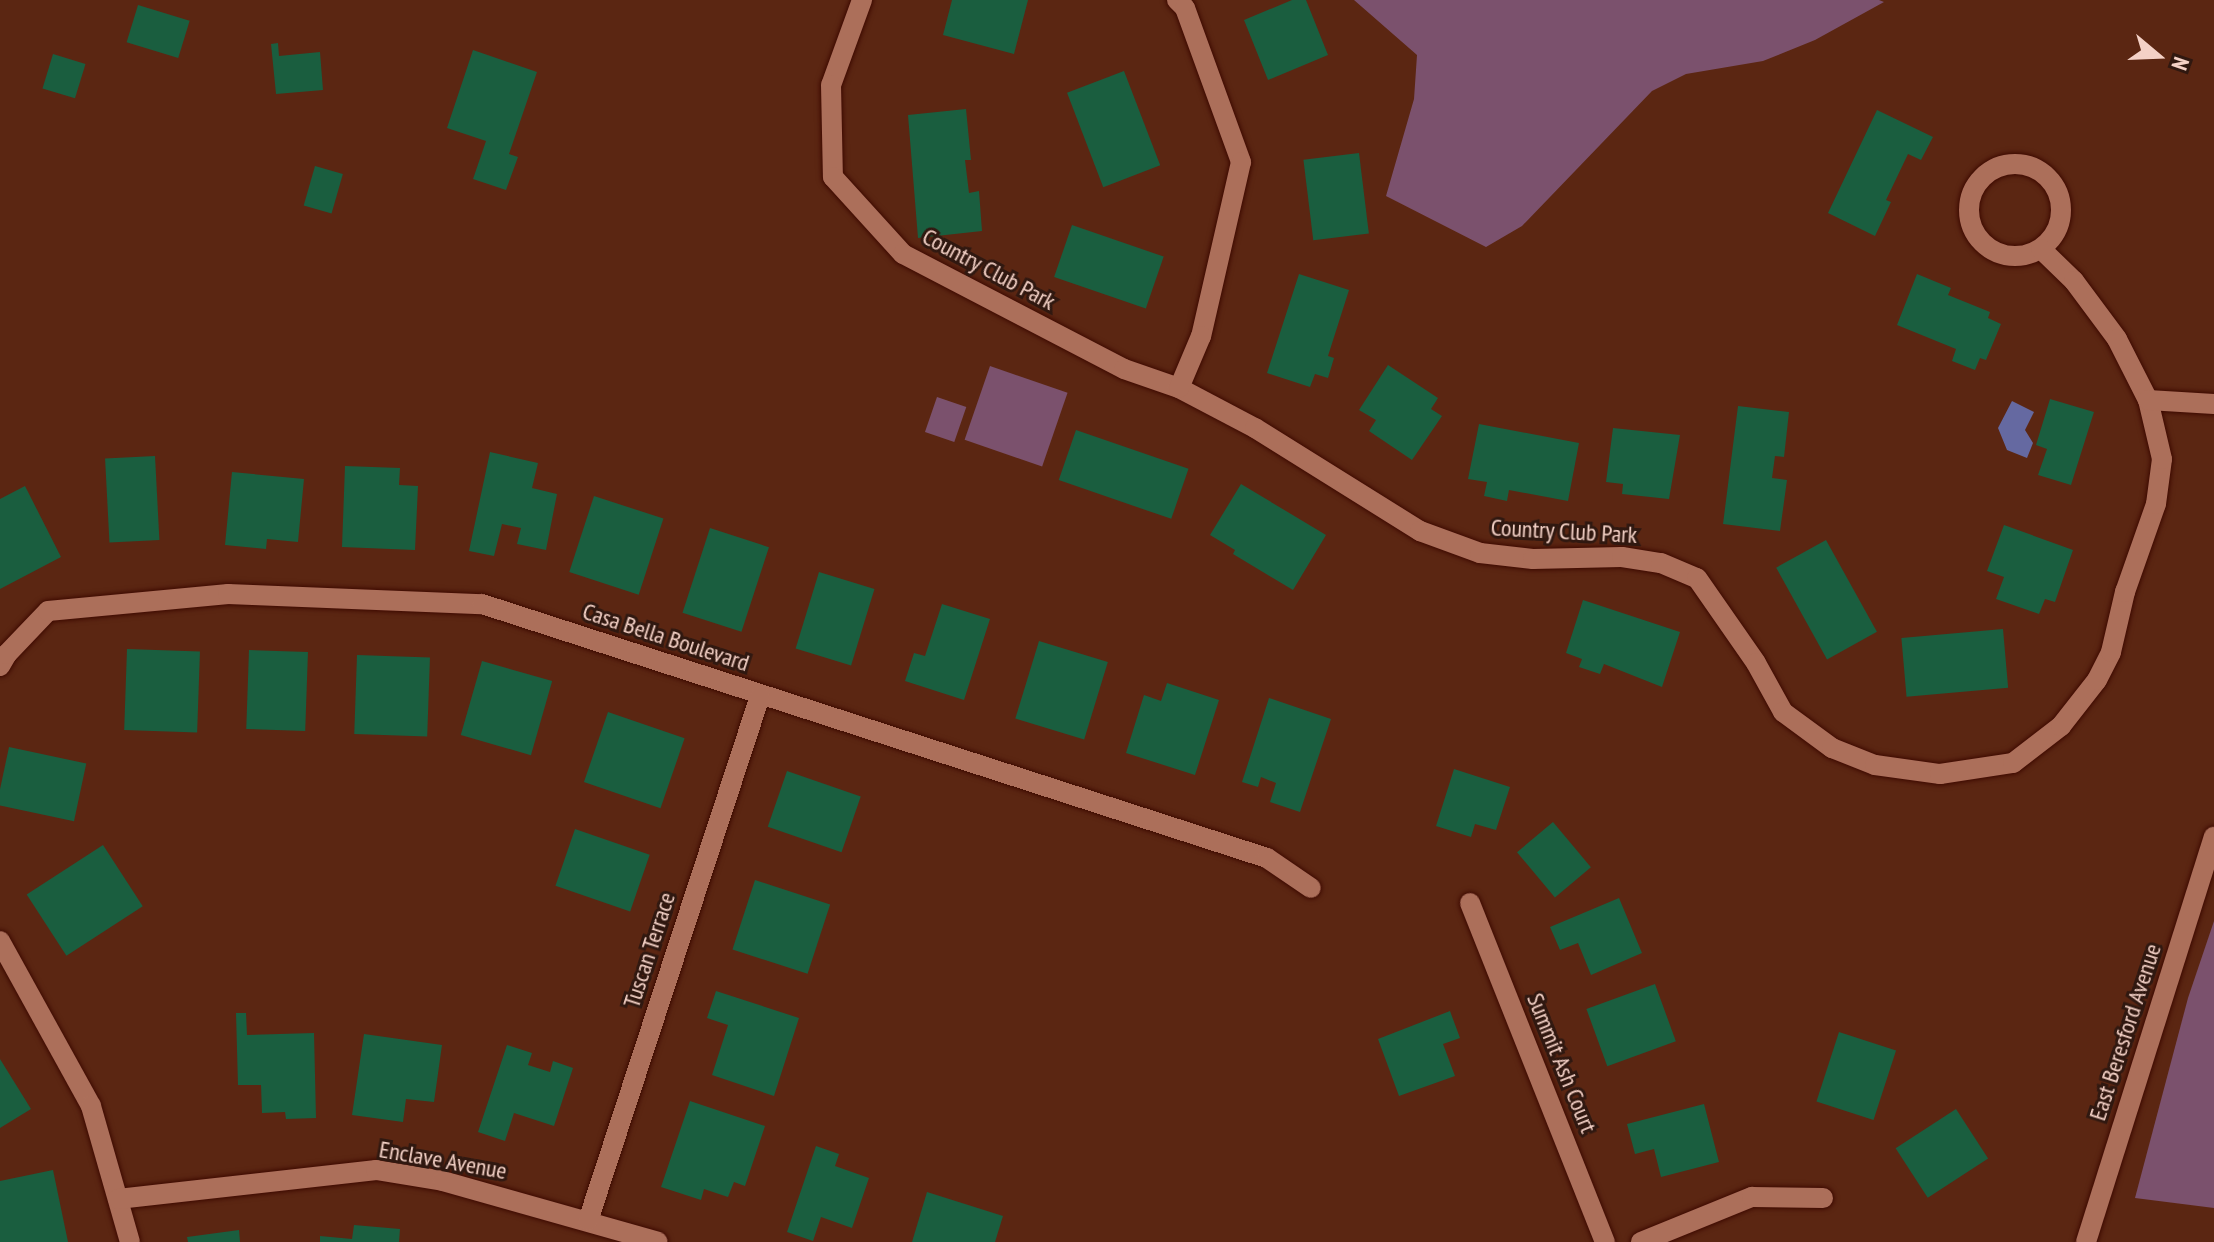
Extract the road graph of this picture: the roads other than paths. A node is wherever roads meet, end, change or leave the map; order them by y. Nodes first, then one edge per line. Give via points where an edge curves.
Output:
1 (862, 0) edge
2 (1177, 0) edge
3 (2041, 249) junction
4 (1179, 388) junction
5 (2148, 400) junction
6 (2214, 404) edge
7 (0, 666) edge
8 (760, 696) junction
9 (2214, 837) edge
10 (1311, 888) dead end
11 (1470, 903) dead end
12 (0, 941) edge
13 (1823, 1198) dead end
14 (118, 1199) junction
15 (588, 1221) junction
16 (130, 1242) edge
17 (658, 1242) edge
18 (1605, 1242) edge
19 (1641, 1242) edge
20 (2086, 1242) edge

1 - 4 street, Country Club Park via 831,85 833,177 903,254 1124,369
2 - 4 street via 1185,8 1241,162 1201,336
3 - 3 street via 2060,221 2054,186 2027,166 2011,164 1988,173 1971,197 1969,214 1979,239 2004,255
3 - 5 street, Country Club Park via 2074,281 2117,339
4 - 5 street, Country Club Park via 1435,537 1480,553 1661,563 1697,578 1783,712 1832,748 1875,765 1940,774 2013,763 2061,726 2097,680 2111,652 2125,592 2156,504 2162,459
5 - 6 street
7 - 8 street, Casa Bella Boulevard via 48,611 228,594 482,604
8 - 10 street, Casa Bella Boulevard via 1267,858
8 - 15 street, Tuscan Terrace
9 - 20 street, East Beresford Avenue
11 - 18 street, Summit Ash Court
12 - 14 street via 91,1106
13 - 19 street via 1752,1197
14 - 15 street, Enclave Avenue via 376,1170 443,1181
14 - 16 street
15 - 17 street, Enclave Avenue

